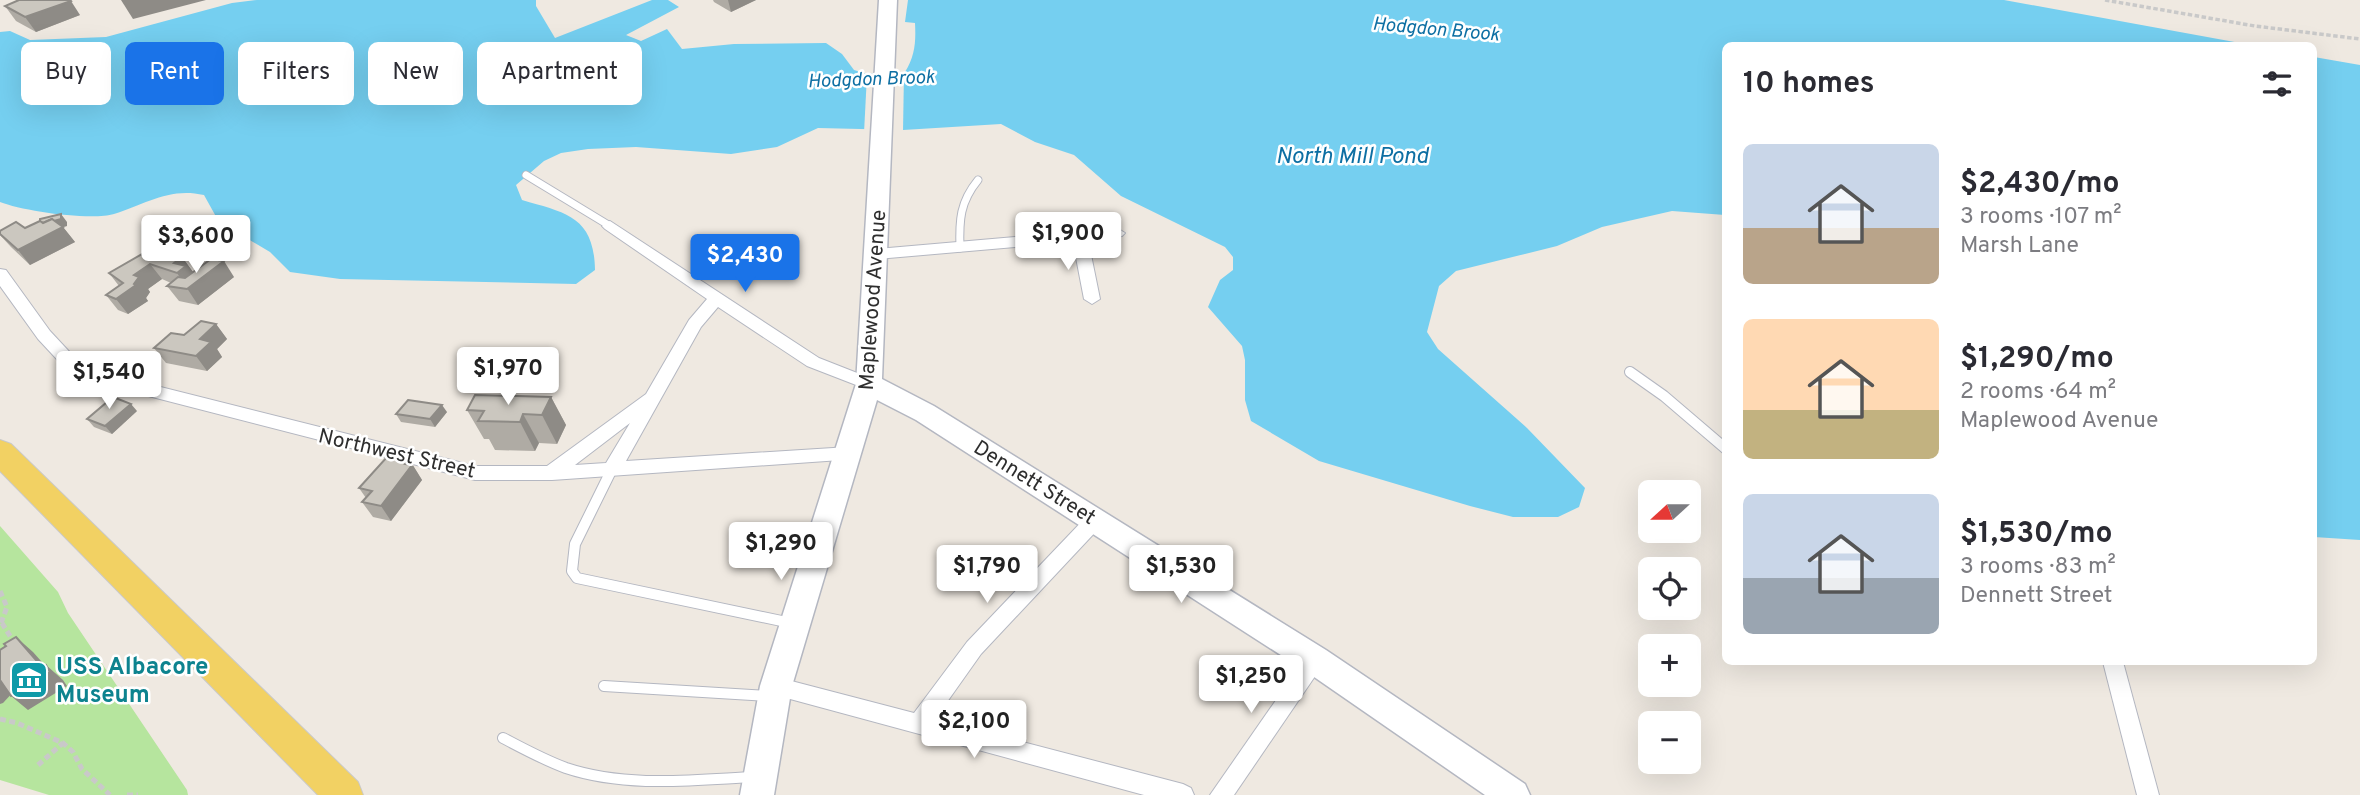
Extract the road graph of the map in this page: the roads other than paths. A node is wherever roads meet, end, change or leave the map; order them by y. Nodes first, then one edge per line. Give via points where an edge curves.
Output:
1 (888, 0) edge
2 (526, 175) dead end
3 (978, 180) dead end
4 (610, 226) joint
5 (1117, 233) dead end
6 (1080, 237) junction
7 (960, 248) junction
8 (877, 254) junction
9 (0, 274) edge
10 (717, 297) junction
11 (1092, 299) dead end
12 (1630, 372) dead end
13 (869, 384) junction
14 (655, 394) junction
15 (1722, 446) edge
16 (0, 452) edge
17 (849, 454) junction
18 (612, 469) junction
19 (552, 473) junction
20 (1096, 520) junction
21 (794, 623) junction
22 (1315, 660) junction
23 (2114, 665) edge
24 (604, 686) dead end
25 (775, 691) junction
26 (919, 723) junction
27 (503, 738) dead end
28 (758, 786) edge
29 (344, 795) edge
30 (1183, 795) edge
31 (1221, 795) edge
32 (1513, 795) edge
33 (2148, 795) edge

1 - 8 street, Maplewood Avenue
2 - 4 lane
3 - 7 lane via 960,208
4 - 10 street
5 - 6 street
6 - 7 street
6 - 11 street
7 - 8 street
8 - 13 street, Maplewood Avenue
9 - 19 street, Northwest Street via 23,310 71,364 100,378 441,466 485,473
10 - 13 street via 813,362
10 - 14 street via 695,324
12 - 15 lane
13 - 17 street, Maplewood Avenue
13 - 20 street, Dennett Street
14 - 18 street
14 - 19 street
16 - 29 main road
17 - 18 street, Northwest Street
17 - 21 street, Maplewood Avenue
18 - 19 street, Northwest Street
18 - 21 lane via 575,544 572,571 577,578
20 - 22 street, Dennett Street
20 - 26 street via 974,648
21 - 25 street, Maplewood Avenue
22 - 31 street
22 - 32 street, Dennett Street
23 - 33 street
24 - 25 lane
25 - 26 street
25 - 28 street, Maplewood Avenue
26 - 30 street
27 - 28 lane via 577,771

